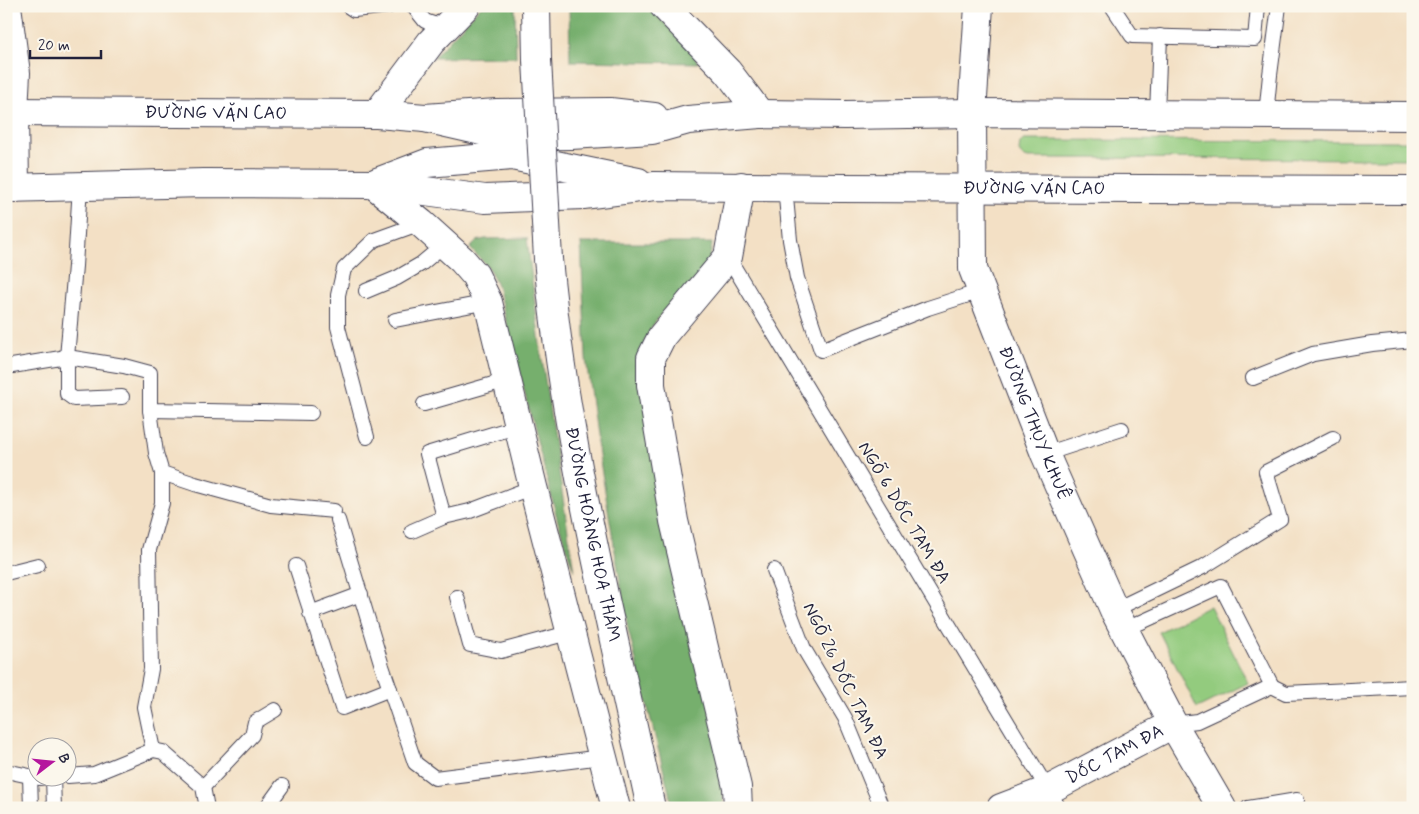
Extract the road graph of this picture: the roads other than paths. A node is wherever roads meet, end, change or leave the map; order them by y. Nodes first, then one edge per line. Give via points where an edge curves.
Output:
1 (7, 6) edge
2 (348, 6) edge
3 (389, 6) edge
4 (413, 6) edge
5 (466, 6) edge
6 (536, 6) edge
7 (979, 6) edge
8 (1112, 6) edge
9 (1258, 6) edge
10 (1279, 6) edge
11 (673, 12) edge
12 (445, 28) junction
13 (1160, 36) junction
14 (10, 112) edge
15 (972, 113) junction
16 (377, 114) junction
17 (760, 114) junction
18 (1157, 114) junction
19 (1266, 115) junction
20 (1413, 116) edge
21 (373, 184) junction
22 (80, 186) junction
23 (655, 186) junction
24 (741, 186) junction
25 (785, 187) junction
26 (10, 188) edge
27 (973, 188) junction
28 (1413, 190) edge
29 (421, 223) junction
30 (445, 244) junction
31 (728, 257) junction
32 (366, 291) dead end
33 (981, 291) junction
34 (488, 302) junction
35 (395, 320) dead end
36 (1413, 340) edge
37 (67, 357) junction
38 (6, 367) edge
39 (1253, 378) dead end
40 (507, 380) junction
41 (122, 397) dead end
42 (424, 404) dead end
43 (150, 410) junction
44 (311, 413) dead end
45 (519, 426) junction
46 (1122, 429) dead end
47 (368, 437) dead end
48 (1333, 438) dead end
49 (1045, 454) junction
50 (162, 473) junction
51 (533, 487) junction
52 (444, 517) junction
53 (412, 532) dead end
54 (38, 565) dead end
55 (296, 566) dead end
56 (774, 570) dead end
57 (6, 573) edge
58 (361, 594) junction
59 (457, 597) dead end
60 (310, 613) junction
61 (1119, 620) junction
62 (572, 632) junction
63 (1272, 686) junction
64 (1413, 687) edge
65 (390, 689) junction
66 (275, 710) dead end
67 (1173, 724) junction
68 (153, 750) junction
69 (602, 757) junction
70 (6, 772) edge
71 (78, 775) edge
72 (28, 776) edge
73 (30, 786) edge
74 (53, 786) edge
75 (282, 786) dead end
76 (203, 787) junction
77 (1054, 799) edge
78 (1298, 800) dead end
79 (31, 808) edge
80 (54, 808) edge
81 (207, 808) edge
82 (266, 808) edge
83 (616, 808) edge
84 (651, 808) edge
85 (738, 808) edge
86 (882, 808) edge
87 (1001, 808) edge
88 (1222, 808) edge
89 (1248, 808) edge

1 - 14 main road via 16,73
2 - 3 lane via 354,10
4 - 12 lane via 425,21
5 - 12 main road
6 - 84 main road, ĐƯỜNG HOÀNG HOA THÁM, bridge via 554,327 577,466
7 - 15 main road, ĐƯỜNG THỤY KHUÊ
8 - 13 lane via 1132,36
9 - 13 lane via 1255,39
10 - 19 lane
11 - 17 main road via 728,72
12 - 16 main road
13 - 18 lane
14 - 16 main road, ĐƯỜNG VĂN CAO
14 - 26 main road
15 - 17 main road, ĐƯỜNG VĂN CAO
15 - 18 main road, ĐƯỜNG VĂN CAO
15 - 27 main road, ĐƯỜNG THỤY KHUÊ
16 - 17 main road, ĐƯỜNG VĂN CAO via 424,118 497,112 610,112 688,120
18 - 19 main road, ĐƯỜNG VĂN CAO
19 - 20 main road, ĐƯỜNG VĂN CAO
21 - 22 main road, ĐƯỜNG VĂN CAO
21 - 23 main road, ĐƯỜNG VĂN CAO via 485,199 583,195
21 - 23 main road, ĐƯỜNG VĂN CAO via 427,163 512,156
21 - 29 main road
22 - 26 main road, ĐƯỜNG VĂN CAO
22 - 37 lane
23 - 24 main road, ĐƯỜNG VĂN CAO
24 - 25 main road, ĐƯỜNG VĂN CAO
24 - 31 main road
25 - 27 main road, ĐƯỜNG VĂN CAO
25 - 33 lane via 797,278 821,350
27 - 28 main road, ĐƯỜNG VĂN CAO
27 - 33 main road, ĐƯỜNG THỤY KHUÊ via 973,269
29 - 30 main road
29 - 47 lane via 374,240 344,269 338,295 338,327
30 - 32 lane via 421,264
30 - 34 main road via 475,275
31 - 77 lane, NGÕ 6 DỐC TAM ĐA
31 - 85 main road via 662,336 652,358 651,385 674,520 737,787
33 - 49 main road, ĐƯỜNG THỤY KHUÊ
34 - 35 lane
34 - 40 main road
36 - 39 lane via 1313,354
37 - 38 lane
37 - 41 lane via 67,394 74,399
37 - 43 lane via 150,373
40 - 42 lane
40 - 45 main road
43 - 44 lane
43 - 50 lane via 154,445
45 - 51 main road
45 - 52 lane via 427,454
46 - 49 lane
48 - 61 lane via 1266,472 1280,519
49 - 61 main road, ĐƯỜNG THỤY KHUÊ
50 - 58 lane via 271,505 336,515
50 - 68 lane via 162,502 149,550 151,669 144,707
51 - 52 lane via 470,511
51 - 62 main road
52 - 53 lane
54 - 57 lane
55 - 60 lane
56 - 86 lane, NGÕ 26 DỐC TAM ĐA via 804,649 845,718
58 - 60 lane
58 - 65 lane
59 - 62 lane via 470,645 501,651
60 - 65 lane via 342,708
61 - 63 lane via 1221,586
61 - 67 main road, ĐƯỜNG THỤY KHUÊ
62 - 69 main road
63 - 64 lane via 1286,693
63 - 67 lane via 1197,721
65 - 69 lane via 416,763 435,778
66 - 76 lane via 255,722 252,735
67 - 77 main road, DỐC TAM ĐA
67 - 88 main road, ĐƯỜNG THỤY KHUÊ
68 - 71 lane via 94,774
68 - 76 lane via 163,752
69 - 83 main road
70 - 72 lane
73 - 79 lane
74 - 80 lane
75 - 82 lane
76 - 81 lane
77 - 87 main road, DỐC TAM ĐA
78 - 89 lane

